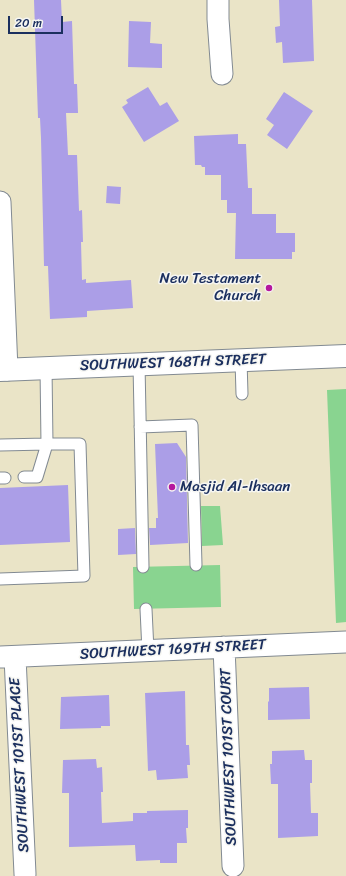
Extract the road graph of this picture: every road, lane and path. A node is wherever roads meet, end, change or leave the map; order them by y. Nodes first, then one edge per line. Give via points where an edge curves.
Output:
1 (218, 0) edge
2 (222, 74) dead end
3 (0, 202) edge
4 (346, 356) edge
5 (241, 360) junction
6 (139, 364) junction
7 (46, 368) junction
8 (4, 370) edge
9 (242, 394) dead end
10 (140, 427) junction
11 (47, 444) junction
12 (0, 445) edge
13 (24, 477) dead end
14 (196, 565) dead end
15 (143, 567) dead end
16 (0, 579) edge
17 (146, 609) dead end
18 (346, 642) edge
19 (224, 647) junction
20 (148, 651) junction
21 (8, 657) edge
22 (233, 866) dead end
23 (25, 874) dead end

1 - 2 street
3 - 8 street
4 - 5 street, SOUTHWEST 168TH STREET
5 - 6 street, SOUTHWEST 168TH STREET
5 - 9 lane
6 - 7 street, SOUTHWEST 168TH STREET
6 - 10 lane
7 - 8 street, SOUTHWEST 168TH STREET
7 - 11 lane
10 - 14 lane via 192,425
10 - 15 lane
11 - 12 lane
11 - 13 lane via 37,477
11 - 16 lane via 80,444 84,576
17 - 20 lane
18 - 19 street, SOUTHWEST 169TH STREET
19 - 20 street, SOUTHWEST 169TH STREET
19 - 22 street, SOUTHWEST 101ST COURT
20 - 21 street, SOUTHWEST 169TH STREET
21 - 23 street, SOUTHWEST 101ST PLACE

